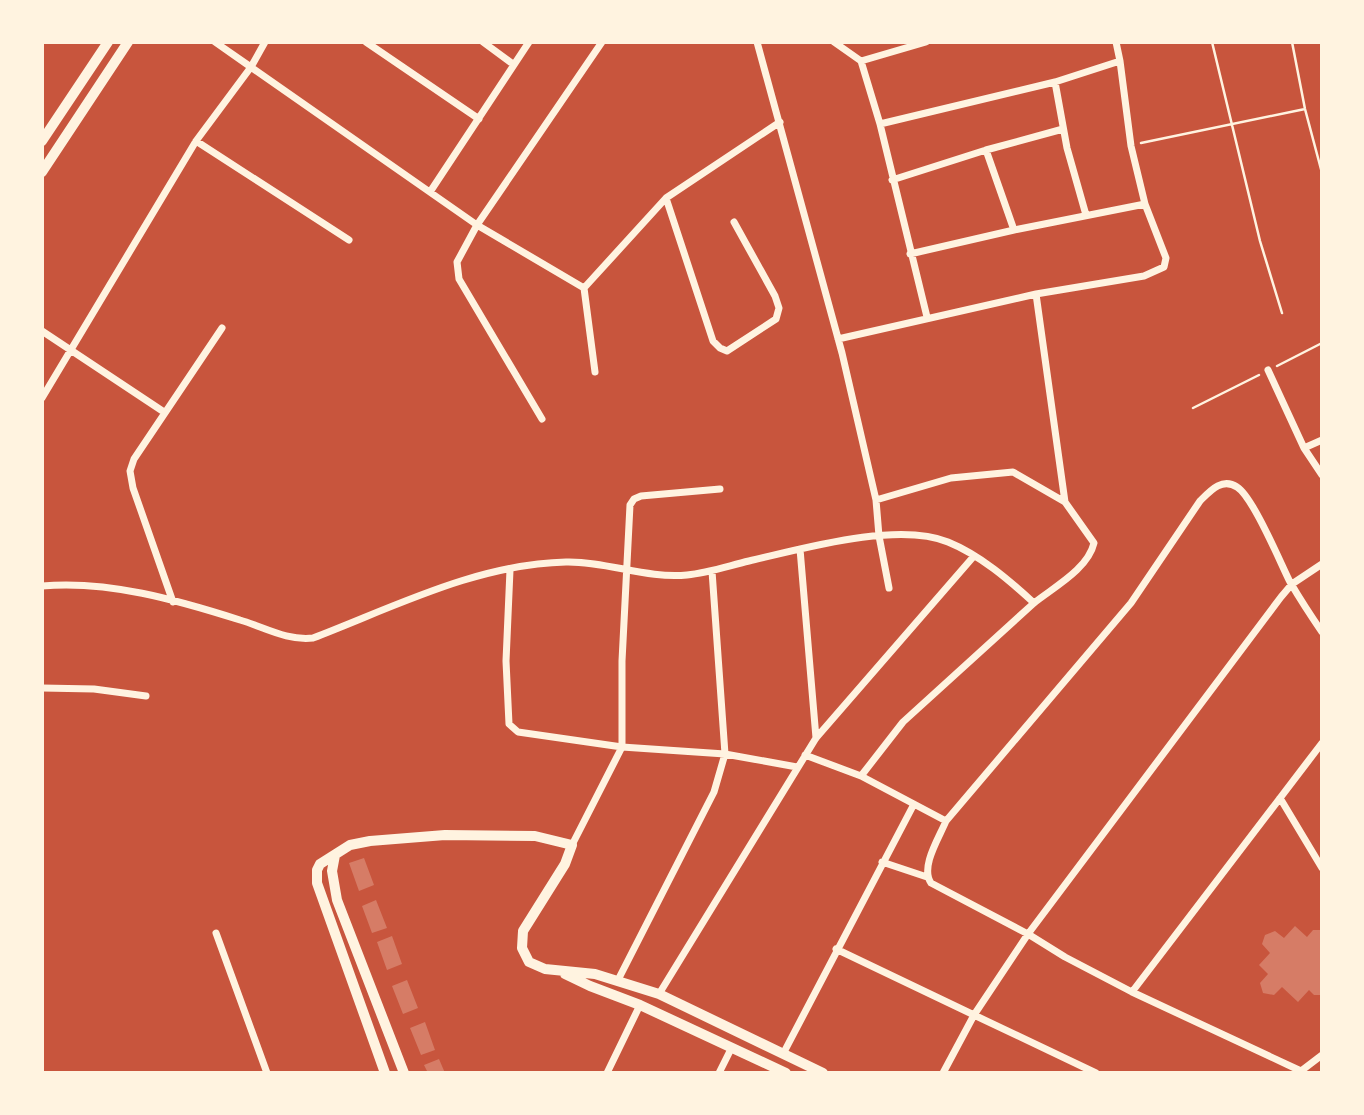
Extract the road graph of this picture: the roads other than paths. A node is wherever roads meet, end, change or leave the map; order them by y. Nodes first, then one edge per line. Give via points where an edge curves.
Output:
1 (108, 42) edge
2 (128, 42) edge
3 (215, 42) edge
4 (265, 42) edge
5 (366, 42) edge
6 (483, 42) edge
7 (529, 42) edge
8 (602, 42) edge
9 (757, 42) edge
10 (834, 42) edge
11 (926, 42) edge
12 (1116, 42) edge
13 (861, 61) junction
14 (1120, 61) junction
15 (513, 64) junction
16 (251, 67) junction
17 (1055, 82) junction
18 (479, 119) junction
19 (780, 122) junction
20 (880, 124) junction
21 (1063, 130) junction
22 (42, 141) edge
23 (196, 141) junction
24 (986, 150) junction
25 (42, 172) edge
26 (892, 180) junction
27 (429, 192) junction
28 (666, 198) junction
29 (1145, 204) junction
30 (1086, 215) junction
31 (734, 222) dead end
32 (477, 225) junction
33 (1014, 230) junction
34 (349, 240) dead end
35 (911, 254) junction
36 (584, 288) junction
37 (1036, 293) junction
38 (927, 317) junction
39 (222, 328) dead end
40 (42, 331) edge
41 (838, 339) junction
42 (70, 352) junction
43 (1268, 370) road end
44 (595, 372) dead end
45 (42, 398) edge
46 (164, 412) junction
47 (542, 419) dead end
48 (1322, 440) edge
49 (1304, 448) junction
50 (1322, 475) edge
51 (720, 489) dead end
52 (876, 500) junction
53 (1065, 502) junction
54 (879, 536) junction
55 (800, 549) junction
56 (974, 556) junction
57 (1322, 564) edge
58 (625, 569) junction
59 (510, 570) junction
60 (712, 571) junction
61 (1292, 584) junction
62 (42, 586) edge
63 (889, 588) dead end
64 (173, 602) junction
65 (1034, 604) junction
66 (1322, 632) edge
67 (42, 688) edge
68 (146, 696) dead end
69 (816, 738) junction
70 (1322, 743) edge
71 (622, 747) junction
72 (725, 754) junction
73 (805, 755) junction
74 (797, 767) junction
75 (861, 776) junction
76 (1280, 798) junction
77 (914, 804) junction
78 (946, 821) junction
79 (572, 845) junction
80 (335, 855) junction
81 (882, 862) junction
82 (1322, 867) edge
83 (927, 877) junction
84 (216, 933) dead end
85 (1028, 934) junction
86 (836, 949) junction
87 (559, 970) junction
88 (618, 980) junction
89 (1132, 992) junction
90 (659, 994) junction
91 (639, 1005) junction
92 (974, 1015) junction
93 (731, 1049) junction
94 (783, 1054) junction
95 (1322, 1055) edge
96 (1300, 1072) edge
97 (267, 1073) edge
98 (385, 1073) edge
99 (404, 1073) edge
100 (607, 1073) edge
101 (719, 1073) edge
102 (786, 1073) edge
103 (823, 1073) edge
104 (943, 1073) edge
105 (1096, 1073) edge

1 - 22 street
2 - 25 street
3 - 16 street
4 - 16 street
5 - 18 street
6 - 15 street
7 - 15 street
8 - 32 street
9 - 19 street
10 - 13 street
11 - 13 street
12 - 14 street
13 - 20 street
14 - 17 street
14 - 29 street via 1131,146
15 - 18 street
16 - 23 street
16 - 27 street
17 - 20 street
17 - 21 street
18 - 27 street
19 - 28 street
19 - 41 street
20 - 26 street
21 - 24 street
21 - 30 street
23 - 34 street
23 - 42 street
24 - 26 street
24 - 33 street
26 - 35 street
27 - 32 street
28 - 31 street via 713,341 727,351 776,319 779,308
28 - 36 street
29 - 30 street
29 - 37 street via 1166,258 1164,267 1144,276
30 - 33 street
32 - 36 street
32 - 47 street via 457,262 459,279
33 - 35 street
35 - 38 street
36 - 44 street
37 - 38 street
37 - 53 street
38 - 41 street
39 - 46 street
40 - 42 street
41 - 52 street
42 - 45 street
42 - 46 street
43 - 49 street
46 - 64 street via 130,471
48 - 49 street
49 - 50 street
51 - 58 street via 634,499
52 - 53 street via 951,478 1002,471 1013,472
52 - 54 street
53 - 65 street via 1094,543 1091,553
54 - 55 street
54 - 56 street via 906,534 947,541
54 - 63 street
55 - 60 street
55 - 69 street
56 - 65 street
56 - 69 street
57 - 61 street
58 - 59 street via 575,562
58 - 60 street via 659,576
58 - 71 street
59 - 64 street via 452,584 313,638 291,638
59 - 71 street via 509,724 518,732
60 - 72 street
61 - 66 street
61 - 78 street via 1249,501 1237,487 1214,487 1131,603
61 - 85 street
62 - 64 street via 125,589
65 - 75 street via 903,722
67 - 68 street
69 - 73 street
70 - 76 street
71 - 72 street
71 - 79 street
72 - 74 street
72 - 88 street via 714,792
73 - 74 street
73 - 75 street
74 - 90 street
75 - 77 street
76 - 82 street
76 - 89 street
77 - 78 street
77 - 81 street
78 - 83 street
79 - 80 street via 535,836 445,835 370,841 350,845
79 - 87 street via 523,931 522,948 528,962
80 - 98 street via 320,864 317,883
80 - 99 street via 332,871 337,900
81 - 83 street
81 - 86 street
83 - 85 street via 939,889
84 - 97 street
85 - 89 street
85 - 92 street
86 - 92 street
86 - 94 street
87 - 88 street
87 - 91 street
88 - 90 street
89 - 96 street
90 - 94 street
91 - 93 street
91 - 100 street
92 - 104 street
92 - 105 street
93 - 101 street
93 - 102 street
94 - 103 street
95 - 96 street

